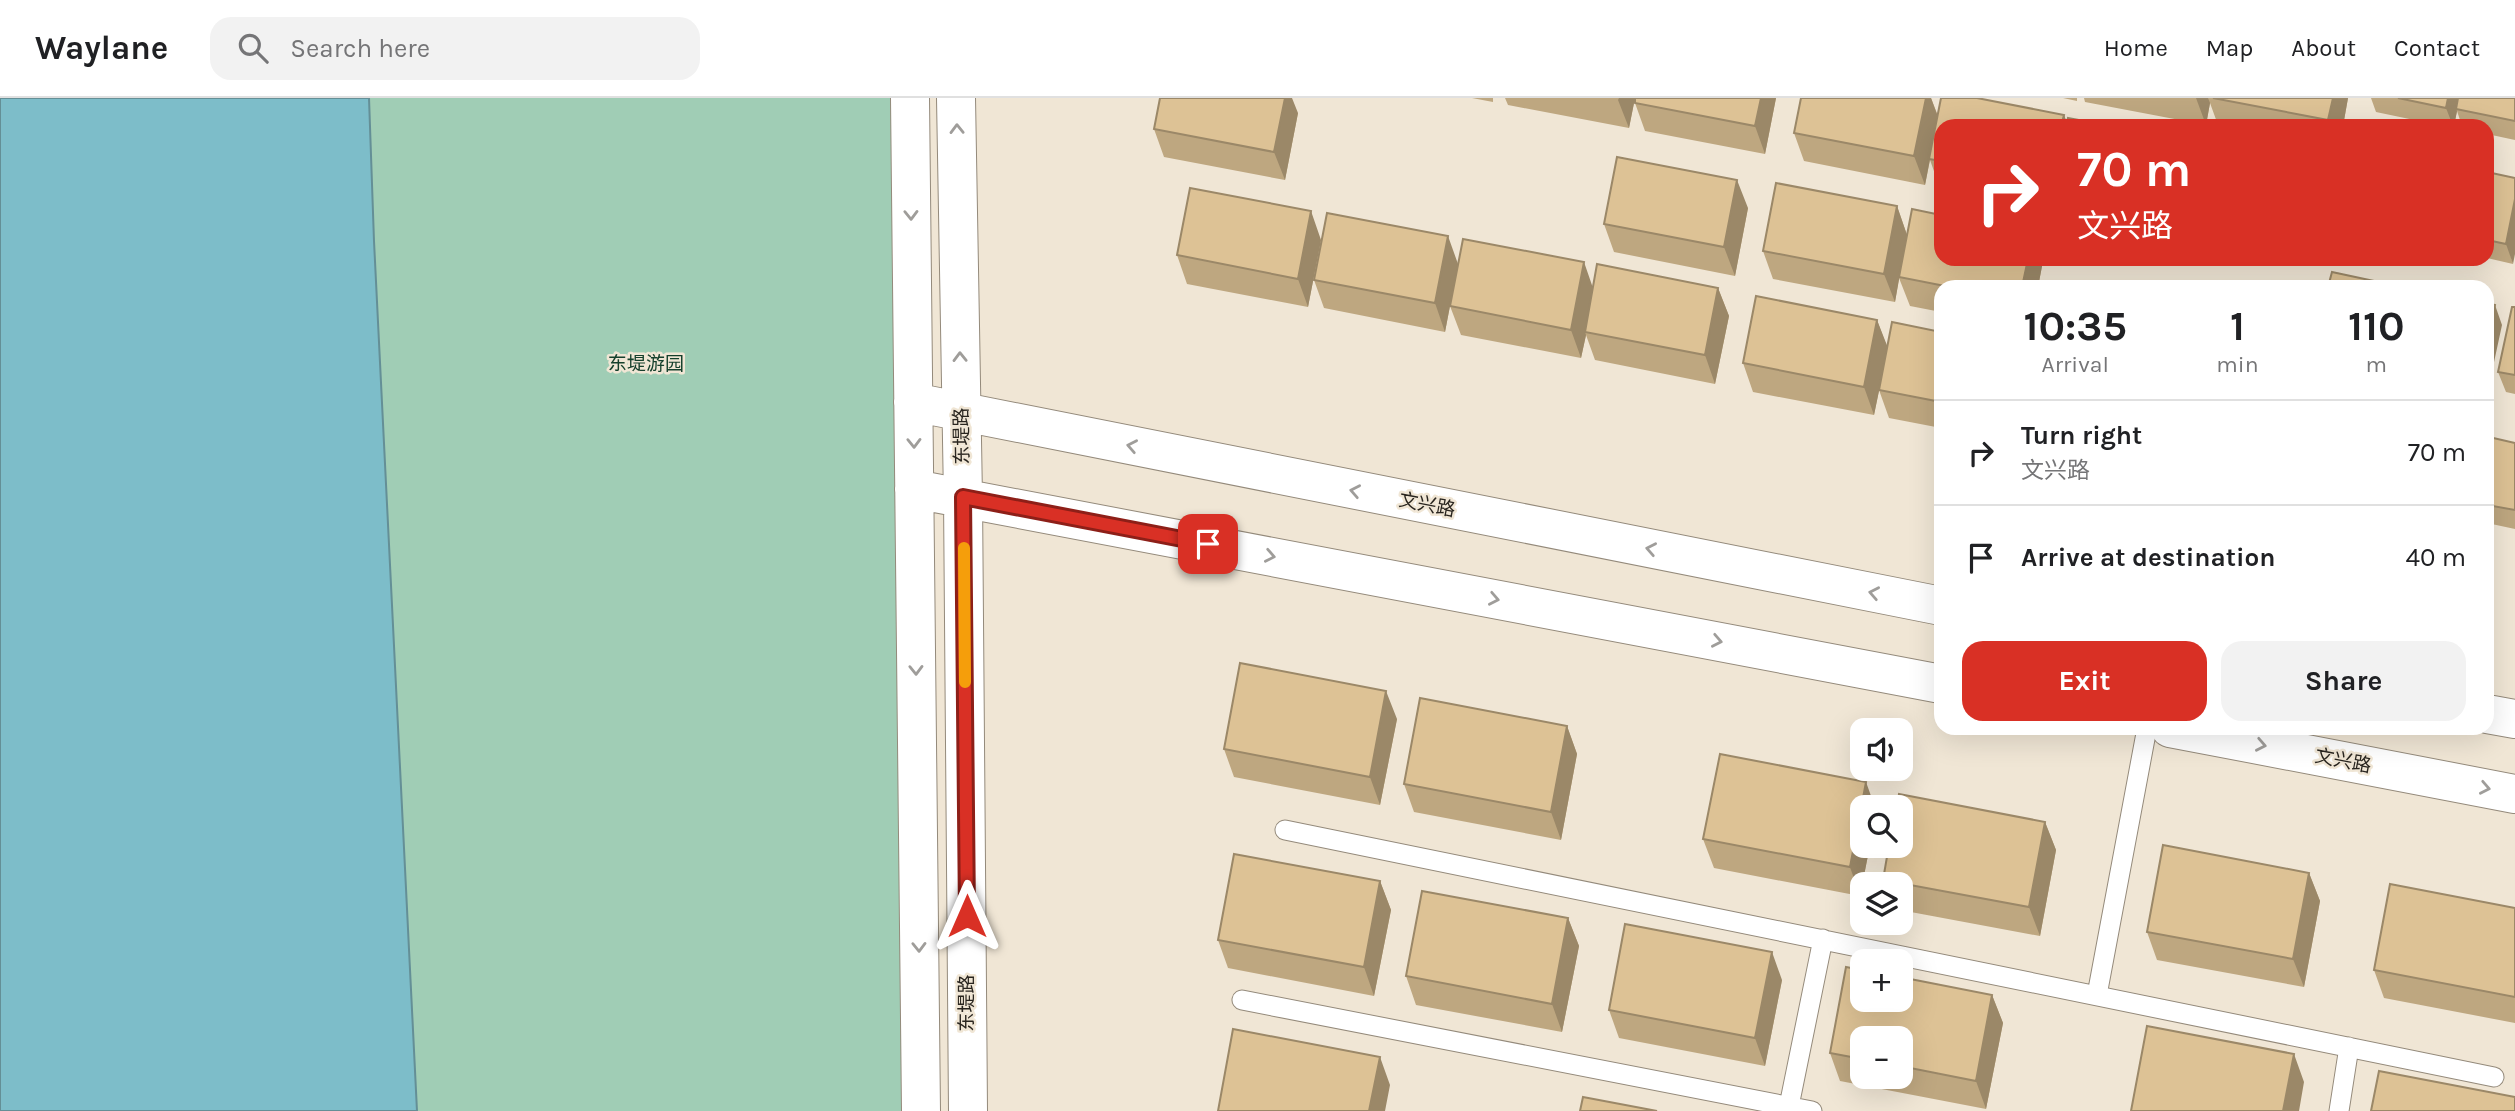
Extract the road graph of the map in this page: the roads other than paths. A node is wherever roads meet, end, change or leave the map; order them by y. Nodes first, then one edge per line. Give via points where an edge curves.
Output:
1 (910, 98) edge
2 (956, 98) edge
3 (913, 402) junction
4 (961, 413) junction
5 (914, 489) junction
6 (963, 497) junction
7 (1934, 605) edge
8 (1934, 683) edge
9 (2494, 715) edge
10 (2515, 719) edge
11 (2146, 735) edge
12 (2207, 735) edge
13 (2515, 794) edge
14 (1285, 830) dead end
15 (1823, 939) junction
16 (2097, 995) junction
17 (1242, 1000) dead end
18 (2349, 1047) junction
19 (2494, 1077) dead end
20 (1789, 1109) edge
21 (921, 1111) edge
22 (968, 1111) edge
23 (1812, 1111) edge
24 (2339, 1111) edge

1 -> 3 main road
4 -> 2 main road, 东堤路
3 - 4 main road, 文兴路
3 -> 5 main road
4 - 6 main road, 东堤路
7 -> 4 main road, 文兴路
5 - 6 main road
5 -> 21 main road
6 -> 8 main road
6 - 22 main road, 东堤路
9 - 10 main road
11 - 16 lane
12 -> 13 main road, 文兴路
14 - 15 lane
15 - 16 lane
15 - 20 lane
16 - 18 lane
17 - 20 lane
18 - 19 lane
18 - 24 lane
20 - 23 lane

